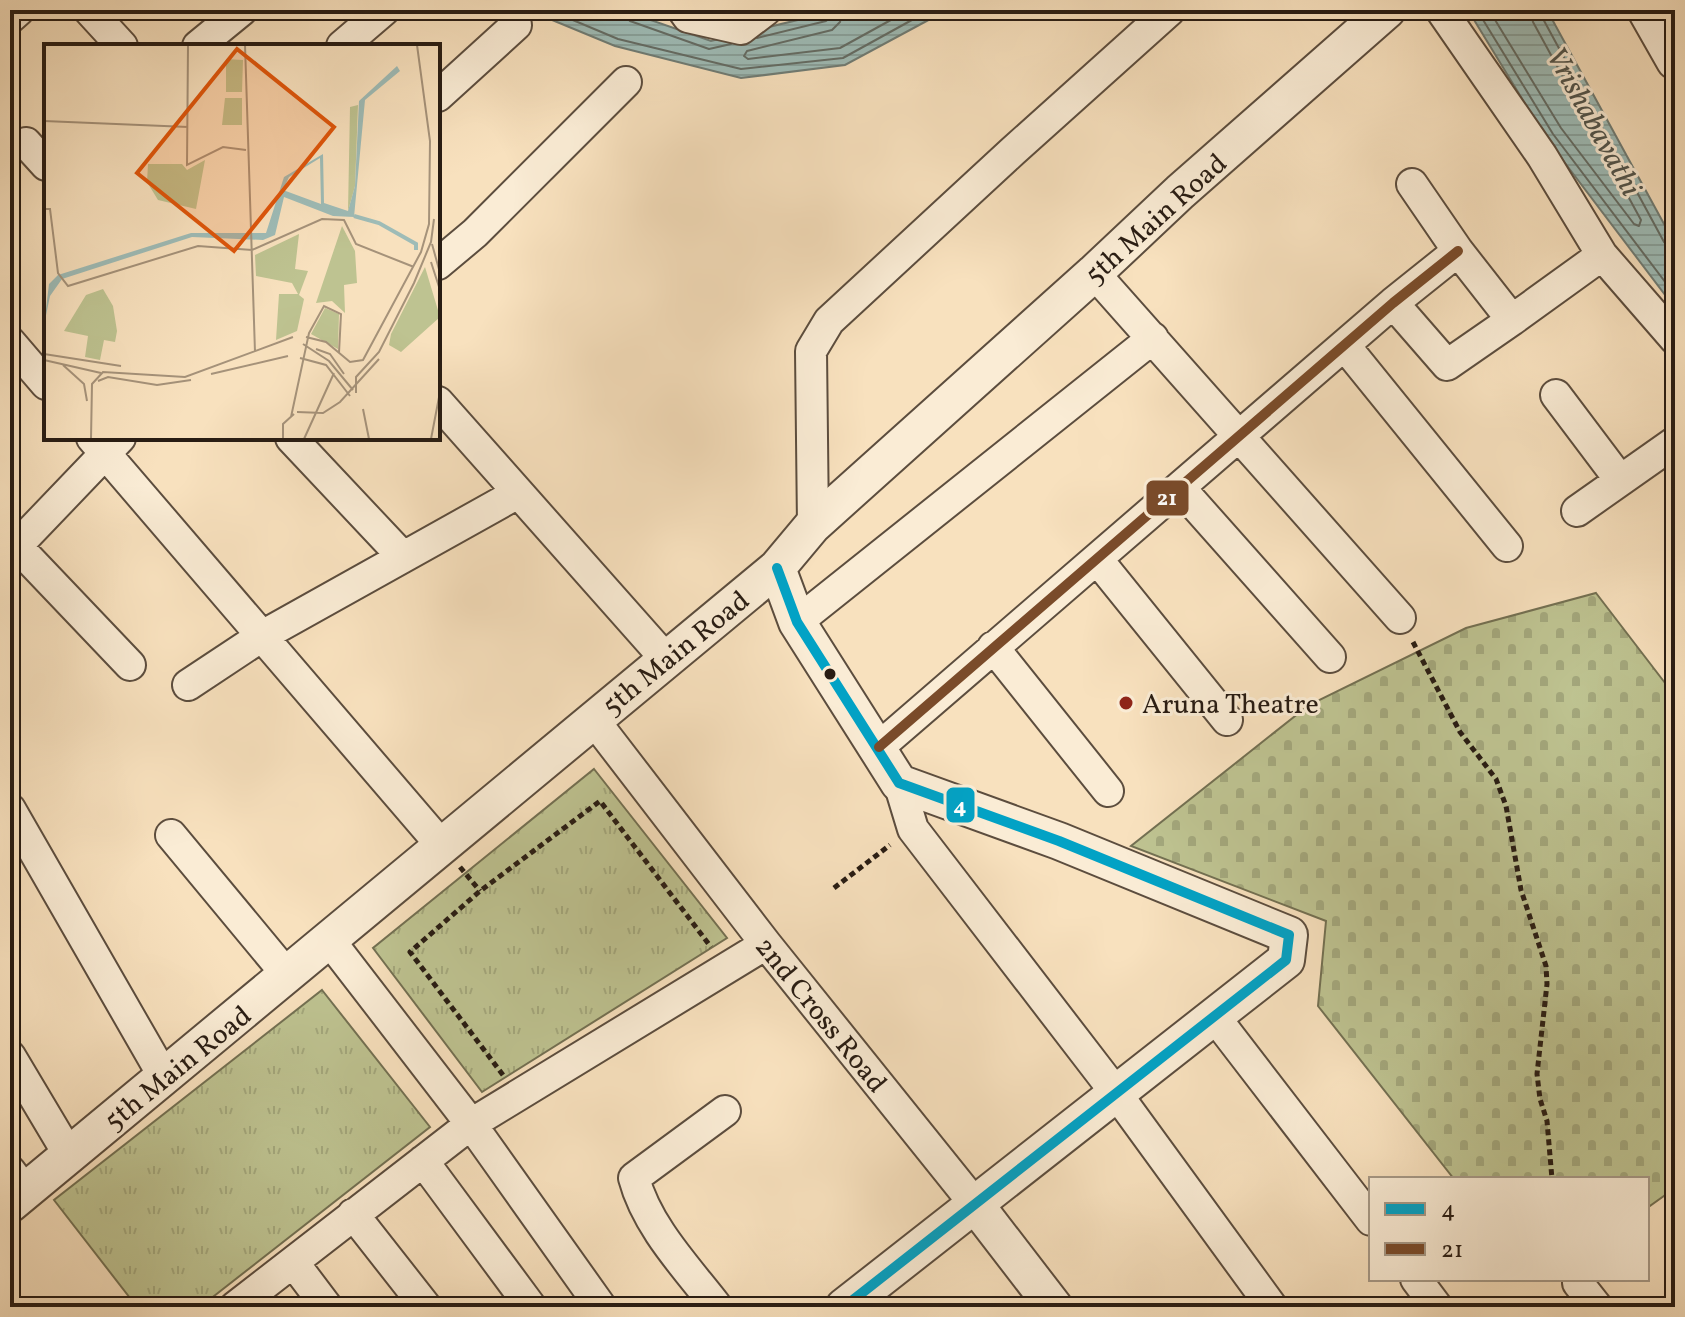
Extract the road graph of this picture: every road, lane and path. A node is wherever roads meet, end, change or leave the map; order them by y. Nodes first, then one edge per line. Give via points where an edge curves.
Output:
1 (19, 10) edge
2 (242, 10) edge
3 (384, 10) edge
4 (683, 10) edge
5 (766, 10) edge
6 (1170, 10) edge
7 (1387, 10) edge
8 (1441, 10) edge
9 (1646, 10) edge
10 (96, 12) edge
11 (10, 18) edge
12 (516, 25) dead end
13 (120, 44) edge
14 (200, 44) edge
15 (344, 44) edge
16 (1675, 61) edge
17 (626, 82) dead end
18 (440, 94) edge
19 (26, 143) dead end
20 (44, 163) edge
21 (1412, 184) dead end
22 (1458, 251) junction
23 (1602, 255) junction
24 (440, 262) edge
25 (1094, 273) junction
26 (1393, 303) junction
27 (1512, 320) junction
28 (1153, 338) junction
29 (1675, 339) edge
30 (10, 342) edge
31 (1345, 346) junction
32 (44, 382) edge
33 (1556, 395) dead end
34 (440, 404) edge
35 (1239, 437) junction
36 (293, 440) edge
37 (1675, 442) edge
38 (106, 443) edge
39 (1620, 480) junction
40 (1180, 488) junction
41 (518, 493) junction
42 (1577, 511) dead end
43 (813, 525) junction
44 (12, 546) edge
45 (1507, 546) dead end
46 (403, 557) junction
47 (1097, 559) junction
48 (777, 568) junction
49 (1400, 618) joint
50 (797, 622) junction
51 (262, 636) junction
52 (993, 647) junction
53 (1330, 657) dead end
54 (665, 658) junction
55 (130, 665) dead end
56 (188, 685) dead end
57 (593, 719) junction
58 (1227, 720) dead end
59 (879, 747) junction
60 (899, 783) junction
61 (1108, 791) dead end
62 (10, 809) edge
63 (913, 829) junction
64 (171, 835) dead end
65 (442, 846) junction
66 (834, 888) dead end
67 (330, 941) junction
68 (766, 944) junction
69 (727, 968) junction
70 (288, 976) junction
71 (1214, 1016) junction
72 (10, 1056) edge
73 (164, 1077) junction
74 (1116, 1093) junction
75 (518, 1095) junction
76 (725, 1111) dead end
77 (471, 1124) junction
78 (69, 1155) junction
79 (423, 1161) junction
80 (1552, 1177) edge
81 (15, 1189) edge
82 (974, 1203) junction
83 (353, 1214) junction
84 (1369, 1217) edge
85 (293, 1262) junction
86 (1418, 1281) edge
87 (1578, 1283) dead end
88 (235, 1307) edge
89 (327, 1307) edge
90 (426, 1307) edge
91 (531, 1307) edge
92 (601, 1307) edge
93 (717, 1307) edge
94 (844, 1307) edge
95 (1054, 1307) edge
96 (1272, 1307) edge
97 (1437, 1307) edge
98 (1597, 1307) edge

1 - 11 street
2 - 14 street
3 - 15 street
4 - 5 street via 688,17 741,29
6 - 43 street via 829,321 811,351
7 - 25 street, 5th Main Road
8 - 23 street via 1542,156
9 - 16 street
10 - 13 street
12 - 18 street
17 - 24 street
19 - 20 street
21 - 22 street
22 - 26 street
22 - 27 street
23 - 27 street
23 - 29 street
25 - 28 street
25 - 43 street, 5th Main Road
26 - 27 street via 1447,365
26 - 31 street
28 - 35 street
28 - 50 street
30 - 32 street
31 - 35 street
31 - 45 street
33 - 39 street
34 - 41 street
35 - 40 street
35 - 49 street
36 - 46 street
37 - 39 street
38 - 44 street
38 - 51 street
39 - 42 street
40 - 47 street
40 - 53 street
41 - 46 street
41 - 54 street
43 - 48 street, 5th Main Road
44 - 55 street
46 - 51 street
47 - 52 street
47 - 58 street
48 - 50 street
48 - 54 street, 5th Main Road
49 - 80 path via 1460,732 1496,779 1506,806 1521,890 1546,966 1537,1074
50 - 59 street
51 - 56 street
51 - 65 street
52 - 59 street
52 - 61 street
54 - 57 street, 5th Main Road
57 - 65 street, 5th Main Road
57 - 68 street, 2nd Cross Road
59 - 60 street
60 - 63 street
60 - 71 street via 1059,841 1289,935 1286,960
62 - 73 street
63 - 66 path
63 - 74 street
64 - 70 street
65 - 67 street, 5th Main Road
67 - 70 street, 5th Main Road
67 - 77 street
68 - 69 street
68 - 82 street, 2nd Cross Road
69 - 75 street
69 - 75 path via 600,801 480,891 410,952
70 - 73 street, 5th Main Road
71 - 74 street
71 - 84 street
72 - 78 street
73 - 78 street, 5th Main Road
74 - 82 street
74 - 96 street
75 - 77 street
76 - 93 street via 634,1178 640,1201
77 - 79 street
77 - 92 street
78 - 81 street, 5th Main Road
79 - 83 street
79 - 91 street
82 - 94 street
82 - 95 street, 2nd Cross Road
83 - 85 street
83 - 90 street
85 - 88 street
85 - 89 street
86 - 97 street
87 - 98 street

